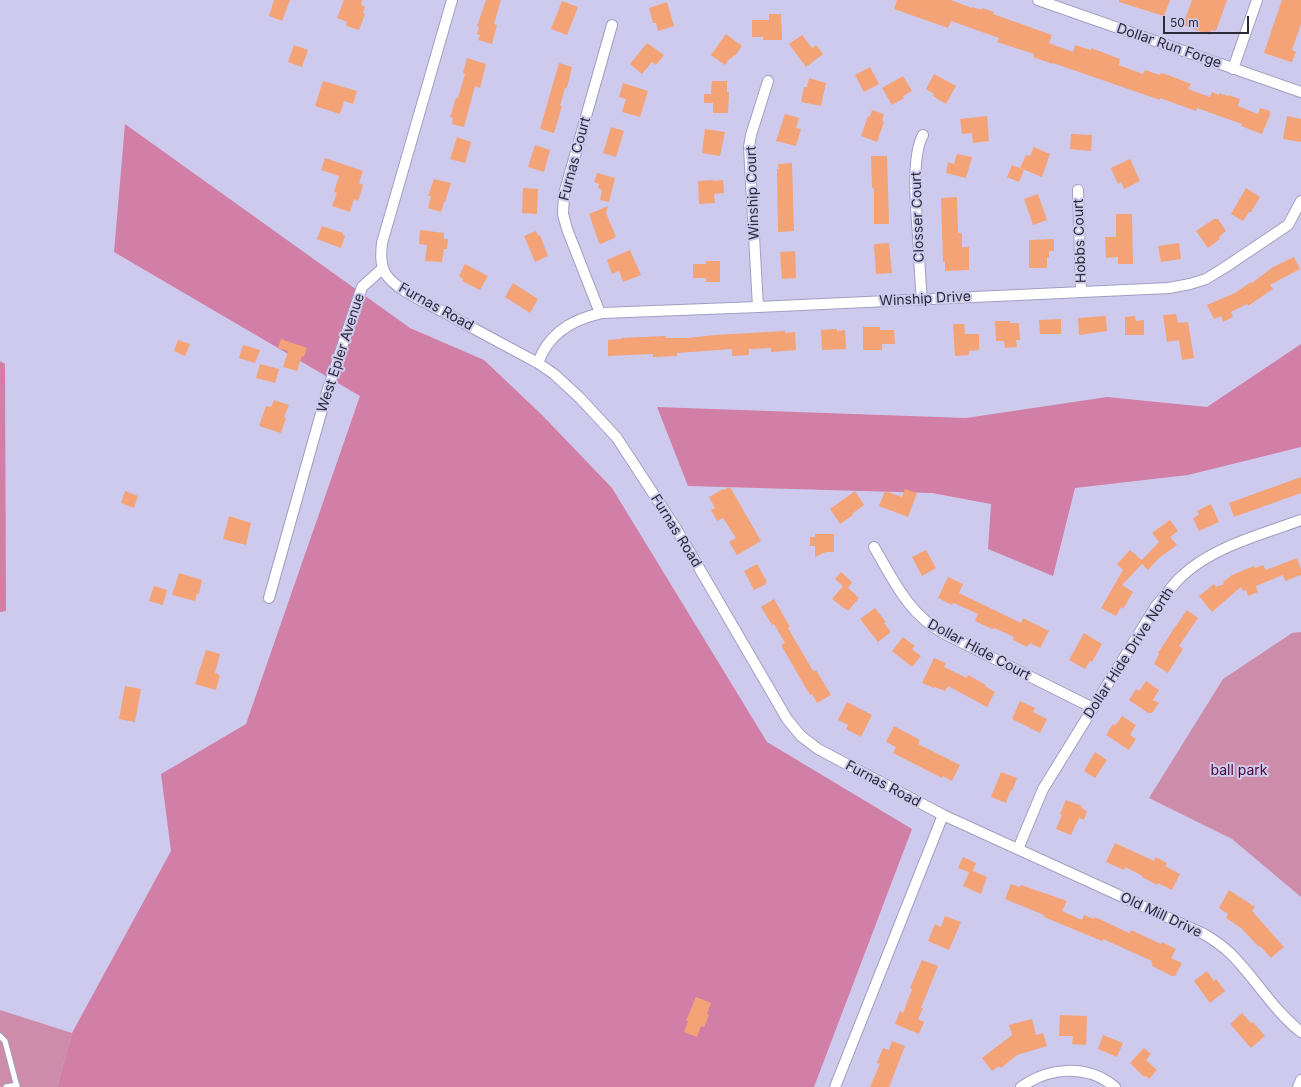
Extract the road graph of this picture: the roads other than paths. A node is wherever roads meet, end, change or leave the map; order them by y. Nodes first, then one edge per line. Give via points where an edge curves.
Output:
1 (452, 0) edge
2 (1038, 0) edge
3 (1256, 0) edge
4 (612, 25) dead end
5 (1233, 69) junction
6 (768, 81) dead end
7 (1301, 92) edge
8 (923, 135) dead end
9 (1078, 190) dead end
10 (1301, 200) edge
11 (383, 268) junction
12 (1081, 292) junction
13 (922, 300) junction
14 (758, 307) junction
15 (600, 313) junction
16 (538, 363) junction
17 (1301, 520) edge
18 (874, 547) dead end
19 (269, 598) dead end
20 (1093, 708) junction
21 (942, 815) junction
22 (993, 838) joint
23 (1018, 850) junction
24 (1301, 1032) edge
25 (0, 1036) edge
26 (1301, 1080) edge
27 (17, 1086) edge
28 (6, 1087) edge
29 (834, 1087) edge
30 (1021, 1087) edge
31 (1115, 1087) edge
32 (1298, 1087) edge

1 - 11 street via 382,243 380,257
2 - 5 street, Dollar Run Forge
3 - 5 street
4 - 15 street, Furnas Court via 563,202 566,229
5 - 7 street, Dollar Run Forge
6 - 14 street, Winship Court via 749,147
8 - 13 street, Closser Court via 918,151 915,188
9 - 12 street, Hobbs Court
10 - 12 street, Winship Drive via 1288,225 1206,279 1175,288
11 - 16 street, Furnas Road via 393,283 403,290
11 - 19 street, West Epler Avenue via 362,287 327,392
12 - 13 street, Winship Drive
13 - 14 street, Winship Drive
14 - 15 street, Winship Drive
15 - 16 street, Winship Drive via 573,322 560,331 545,348
16 - 21 street, Furnas Road via 582,399 617,438 677,530 794,728 828,755
17 - 20 street, Dollar Hide Drive North via 1223,550 1203,560 1181,577 1156,606
18 - 20 street, Dollar Hide Court via 907,603 930,626
20 - 23 street, Dollar Hide Drive North via 1043,788
21 - 22 street, Furnas Road
21 - 29 street
22 - 23 street, Old Mill Drive
23 - 24 street, Old Mill Drive via 1204,934 1218,943 1231,954 1280,1013
25 - 27 lane via 6,1041
26 - 32 street
27 - 28 lane
30 - 31 street via 1030,1080 1057,1071 1091,1074

